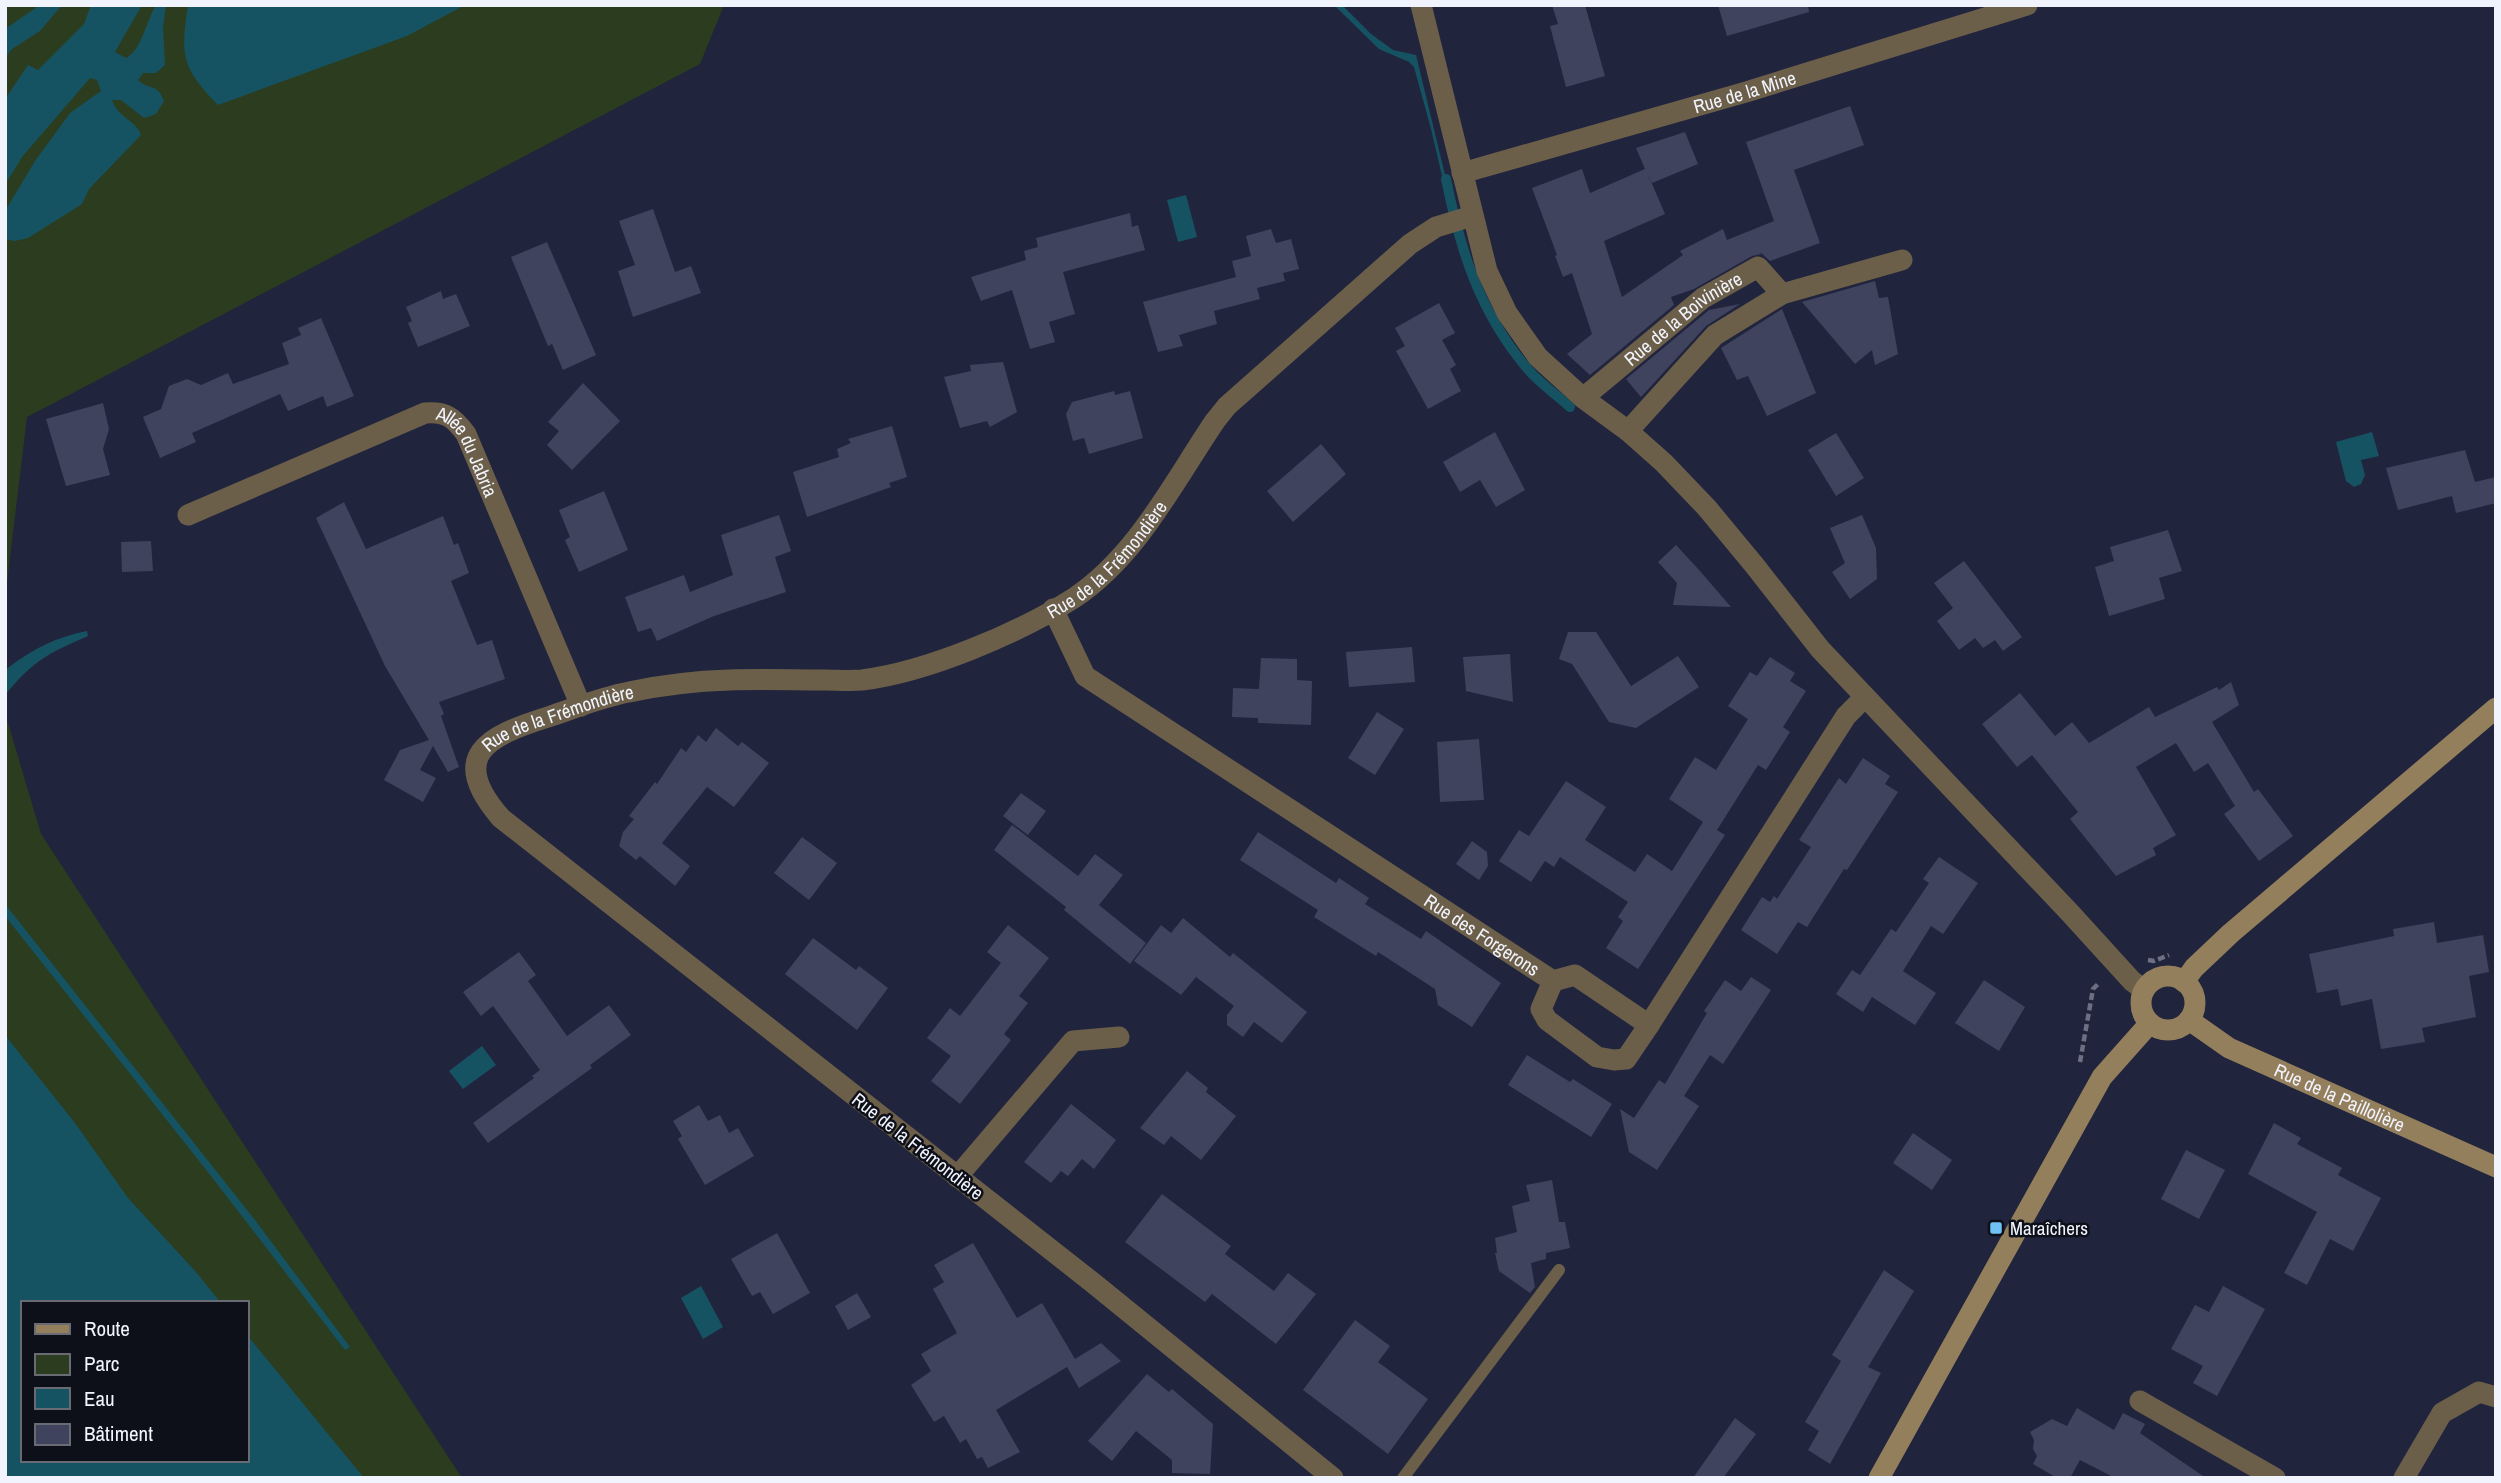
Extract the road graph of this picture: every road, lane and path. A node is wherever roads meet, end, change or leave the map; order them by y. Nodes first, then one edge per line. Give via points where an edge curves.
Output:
1 (1422, 5) edge
2 (2027, 5) edge
3 (1462, 173) junction
4 (1457, 220) junction
5 (1902, 260) dead end
6 (1782, 294) junction
7 (1583, 398) junction
8 (1628, 432) junction
9 (188, 515) dead end
10 (1053, 609) junction
11 (1865, 696) junction
12 (581, 706) junction
13 (2496, 708) edge
14 (1553, 981) junction
15 (2184, 982) junction
16 (2144, 989) junction
17 (2189, 1020) junction
18 (2150, 1023) junction
19 (1648, 1026) junction
20 (1119, 1037) dead end
21 (2496, 1167) edge
22 (957, 1177) junction
23 (1559, 1270) dead end
24 (2496, 1397) edge
25 (2140, 1401) dead end
26 (1333, 1478) edge
27 (1403, 1478) edge
28 (1879, 1478) edge
29 (2275, 1478) edge
30 (2404, 1478) edge

1 - 3 street
2 - 3 street, Rue de la Mine
3 - 4 street
4 - 7 street via 1507,313 1538,357
4 - 10 street, Rue de la Frémondière via 1410,244 1227,406 1119,561
5 - 6 street, Rue de la Boivinière
6 - 7 street, Rue de la Boivinière via 1758,268 1703,298
6 - 8 street, Rue de la Boivinière via 1715,335
7 - 8 street
8 - 11 street via 1707,508 1820,649
9 - 12 street, Allée du Jabria via 425,413 441,412 454,418 466,434
10 - 12 street, Rue de la Frémondière via 951,656 862,680 727,680 628,692
10 - 14 street, Rue des Forgerons via 1085,676
11 - 16 street
11 - 19 street via 1846,716
12 - 22 street, Rue de la Frémondière via 512,728 486,743 476,760 477,780 487,802 501,818
13 - 15 main road via 2242,924
14 - 19 street, Rue des Forgerons via 1574,975
14 - 19 street via 1541,1009 1547,1020 1597,1056 1626,1059
15 - 16 main road via 2167,976
15 - 17 main road via 2194,996
16 - 18 main road via 2141,1007
17 - 18 main road via 2174,1029
17 - 21 main road, Rue de la Paillolière via 2230,1048
18 - 28 main road via 2102,1077
20 - 22 street via 1073,1041
22 - 26 street, Rue de la Frémondière
23 - 27 lane
24 - 30 street via 2479,1392 2442,1413
25 - 29 street

